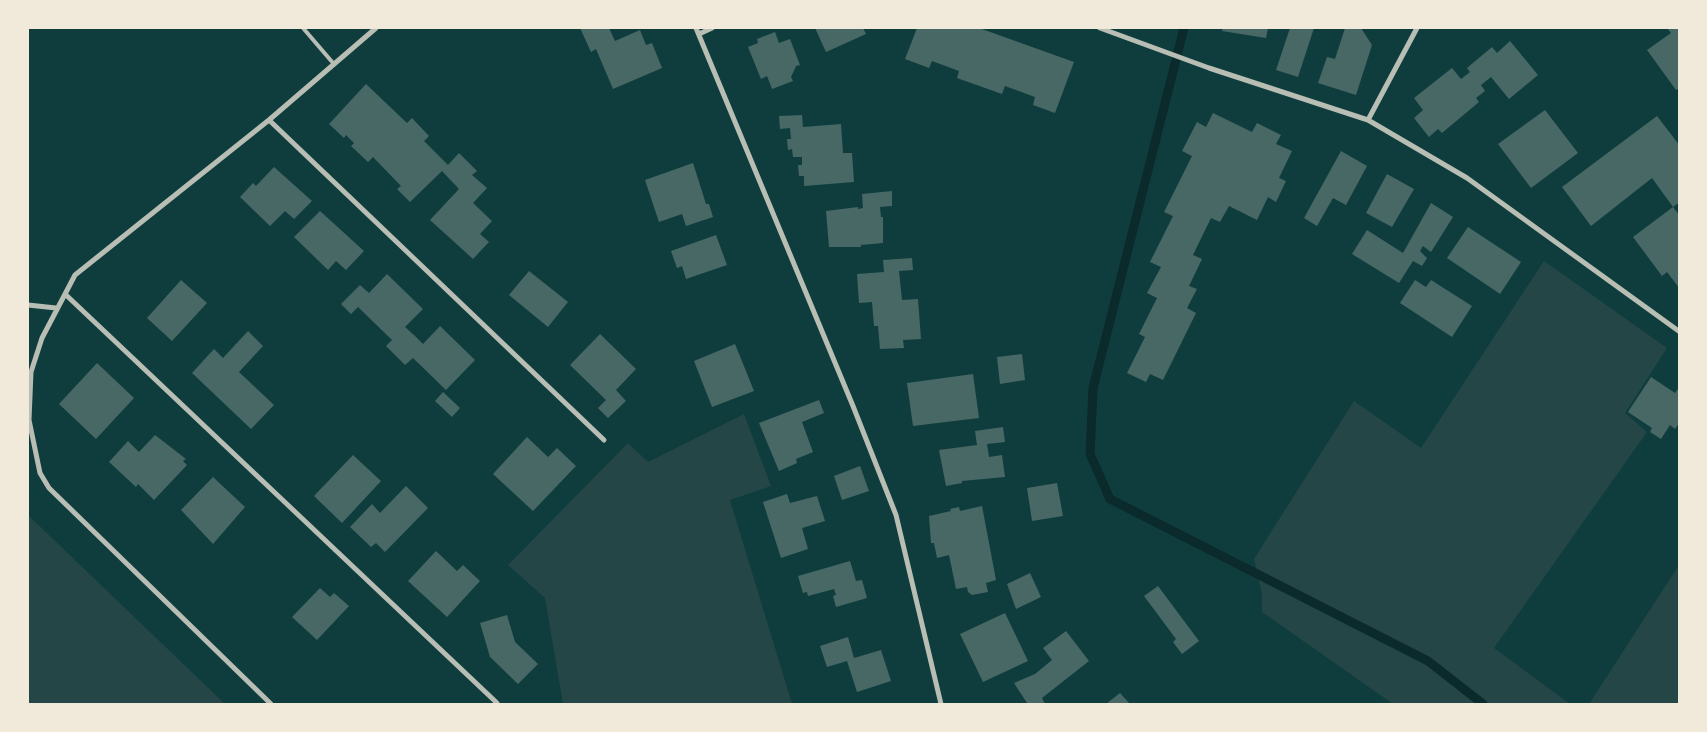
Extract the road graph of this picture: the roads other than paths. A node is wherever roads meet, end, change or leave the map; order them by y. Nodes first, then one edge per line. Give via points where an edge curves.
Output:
1 (304, 28) edge
2 (376, 28) edge
3 (696, 28) edge
4 (712, 28) edge
5 (1100, 28) edge
6 (1417, 28) edge
7 (699, 34) junction
8 (333, 63) junction
9 (269, 120) junction
10 (1368, 120) junction
11 (65, 294) junction
12 (28, 305) edge
13 (56, 308) junction
14 (1680, 332) edge
15 (604, 440) dead end
16 (497, 703) dead end
17 (271, 704) edge
18 (941, 704) edge

1 - 8 lane
2 - 8 street
3 - 7 street
4 - 7 street
5 - 10 street
6 - 10 street
7 - 18 street via 896,515
8 - 9 street
9 - 11 street via 91,261 75,275
9 - 15 street
10 - 14 street via 1467,178
11 - 13 street
11 - 16 street
12 - 13 street
13 - 17 street via 31,372 29,420 40,473 70,510

